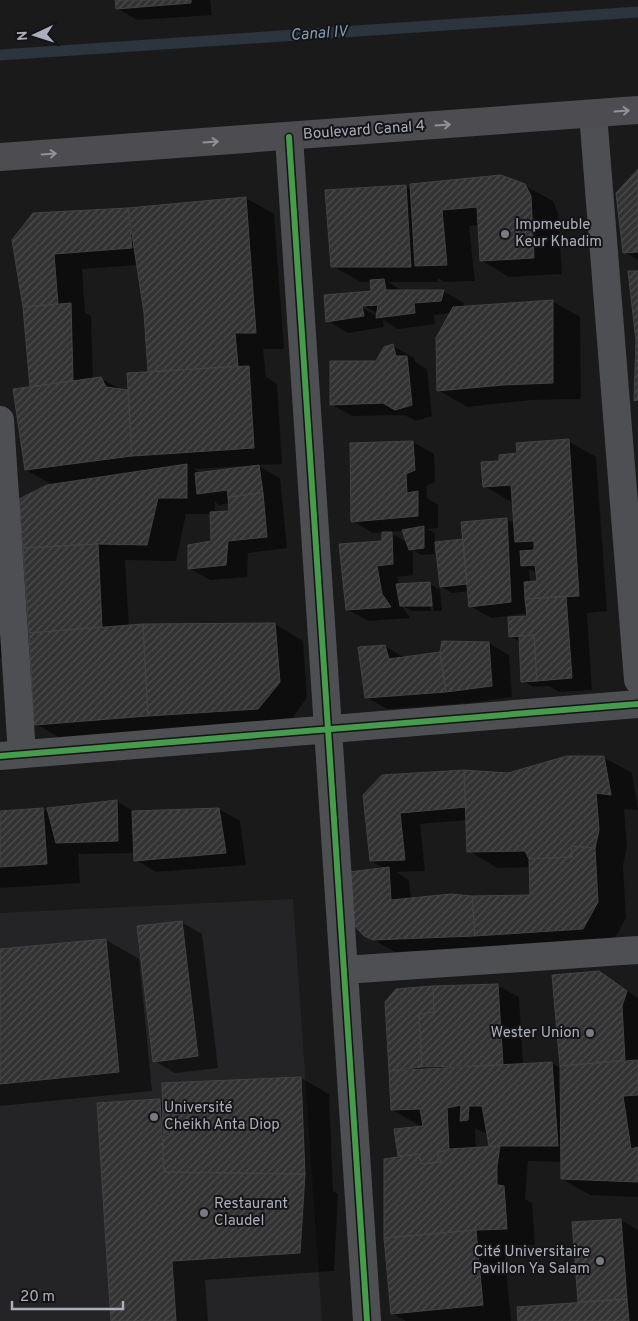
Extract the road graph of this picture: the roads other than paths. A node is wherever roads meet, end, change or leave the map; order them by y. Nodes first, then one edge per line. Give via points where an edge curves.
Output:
1 (638, 110) edge
2 (592, 114) junction
3 (289, 137) junction
4 (0, 157) edge
5 (0, 420) edge
6 (638, 680) edge
7 (638, 704) edge
8 (328, 729) junction
9 (11, 755) edge
10 (638, 950) edge
11 (344, 970) junction
12 (368, 1321) edge

2 -> 1 main road, Boulevard Canal 4
3 -> 2 main road, Boulevard Canal 4
2 - 6 street
4 -> 3 main road, Boulevard Canal 4
3 - 8 street
5 - 9 street
7 - 8 street
8 - 9 street
8 - 11 street
10 - 11 street
11 - 12 street

